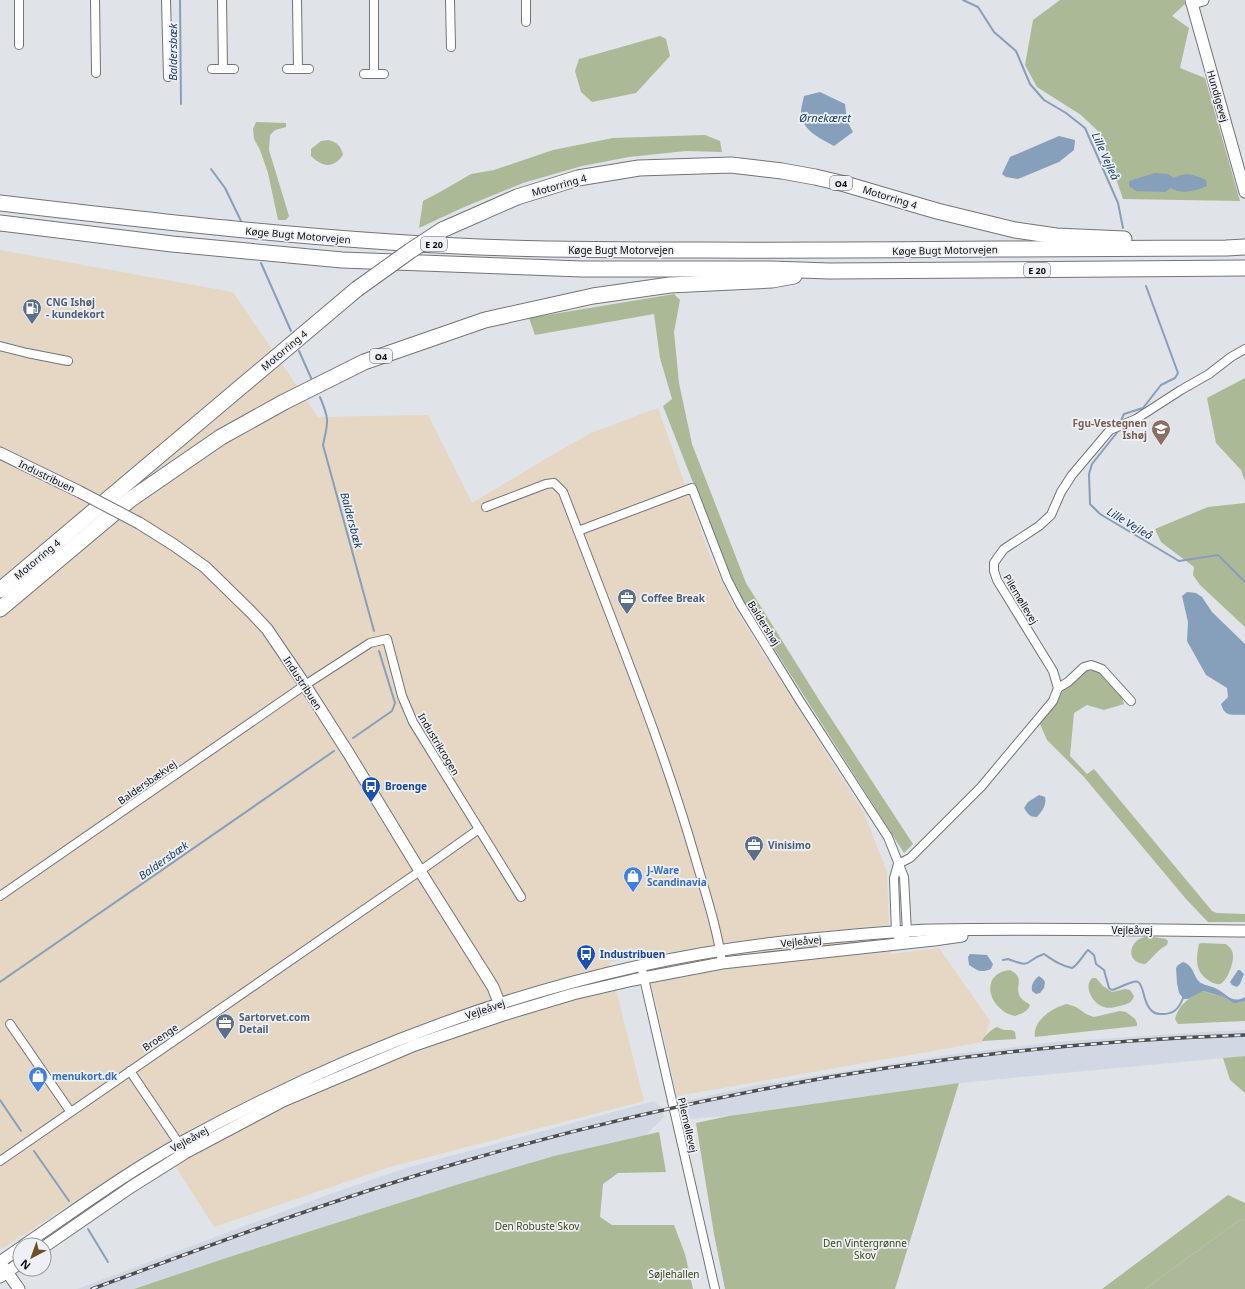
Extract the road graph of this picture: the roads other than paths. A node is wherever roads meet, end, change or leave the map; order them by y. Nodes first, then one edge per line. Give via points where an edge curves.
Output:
1 (19, 0) edge
2 (96, 0) edge
3 (166, 0) edge
4 (222, 0) edge
5 (297, 0) edge
6 (374, 0) edge
7 (450, 0) edge
8 (526, 0) edge
9 (1195, 1) edge
10 (526, 22) dead end
11 (19, 45) dead end
12 (451, 47) dead end
13 (212, 69) dead end
14 (223, 69) junction
15 (234, 69) dead end
16 (287, 69) dead end
17 (298, 69) junction
18 (309, 69) dead end
19 (96, 72) dead end
20 (364, 74) dead end
21 (374, 74) junction
22 (384, 74) dead end
23 (168, 77) dead end
24 (1245, 192) edge
25 (0, 203) edge
26 (0, 223) edge
27 (1245, 240) edge
28 (1245, 247) edge
29 (1245, 268) edge
30 (829, 271) junction
31 (0, 346) edge
32 (1245, 349) edge
33 (68, 361) dead end
34 (0, 453) edge
35 (486, 507) dead end
36 (578, 531) junction
37 (0, 590) edge
38 (0, 609) edge
39 (305, 685) junction
40 (1058, 688) junction
41 (1131, 701) dead end
42 (479, 829) junction
43 (898, 864) junction
44 (420, 871) junction
45 (0, 896) edge
46 (521, 897) dead end
47 (996, 930) junction
48 (1245, 931) edge
49 (902, 932) junction
50 (901, 943) junction
51 (720, 950) junction
52 (722, 963) junction
53 (641, 965) junction
54 (645, 978) junction
55 (568, 982) junction
56 (493, 986) junction
57 (499, 1003) junction
58 (503, 1014) junction
59 (10, 1024) dead end
60 (130, 1071) junction
61 (70, 1111) junction
62 (182, 1148) junction
63 (0, 1161) edge
64 (36, 1237) edge
65 (52, 1241) edge
66 (12, 1254) edge
67 (0, 1262) edge
68 (4, 1275) edge
69 (19, 1289) edge
70 (715, 1289) edge

1 - 11 street
2 - 19 street
3 - 23 street
4 - 14 street
5 - 17 street
6 - 21 street
7 - 12 street
8 - 10 street
9 - 24 street, Hundigevej
13 - 14 street
14 - 15 street
16 - 17 street
17 - 18 street
20 - 21 street
21 - 22 street
25 - 28 highway, Køge Bugt Motorvejen / E 20 via 320,238 487,247 578,250 870,251
26 - 30 highway, Køge Bugt Motorvejen / E 20 via 172,244 342,260 582,269
27 - 37 highway, Motorring 4 / O4, bridge via 1056,236 1015,230 937,212 814,177 731,165 639,168 578,178 517,198 442,230 410,251 357,289
29 - 30 highway, Køge Bugt Motorvejen / E 20
30 - 38 highway, Motorring 4 / O4 via 772,280 670,285 593,296 485,320 364,362 221,437 131,500
31 - 33 street
32 - 40 street, Pilemøllevej via 1127,424 1110,430 1072,475 1051,514 1040,526 1004,549 994,563 997,580 1053,671
34 - 39 street, Industribuen, bridge via 139,523 205,567 267,630
35 - 36 street via 554,483 563,492
36 - 43 street, Baldershøj via 692,488 727,579 740,604 888,837
36 - 51 street via 654,729 685,821
39 - 42 street, Industrikrogen via 370,643 387,639 402,696 413,722
39 - 44 street, Industribuen
39 - 45 street, Baldersbækvej
40 - 41 street via 1084,667 1091,665 1102,669
40 - 43 street via 1053,701 981,787 910,858
42 - 44 street
42 - 46 street, Industrikrogen
43 - 49 street, Baldershøj via 904,877
44 - 56 street, Industribuen
44 - 60 street, Broenge
47 - 48 street, Vejleåvej
47 - 49 street, Vejleåvej
47 - 50 street, Vejleåvej
49 - 50 street
49 - 51 street, Vejleåvej via 809,939
50 - 52 street, Vejleåvej
51 - 52 street
51 - 53 street, Vejleåvej
52 - 54 street, Vejleåvej
53 - 54 street, Pilemøllevej
53 - 55 street, Vejleåvej
54 - 58 street, Vejleåvej via 573,994
54 - 70 street, Pilemøllevej
55 - 56 street via 552,982 507,994
55 - 57 street, Vejleåvej
56 - 57 street, Industribuen
57 - 58 street, Industribuen
57 - 62 street, Vejleåvej via 410,1036 279,1092
58 - 62 street, Vejleåvej via 415,1045 347,1073
59 - 61 street
60 - 61 street, Broenge
60 - 62 street
61 - 63 street, Broenge
62 - 64 street, Vejleåvej via 124,1177
62 - 65 street, Vejleåvej
66 - 67 street
67 - 68 street
68 - 69 street

